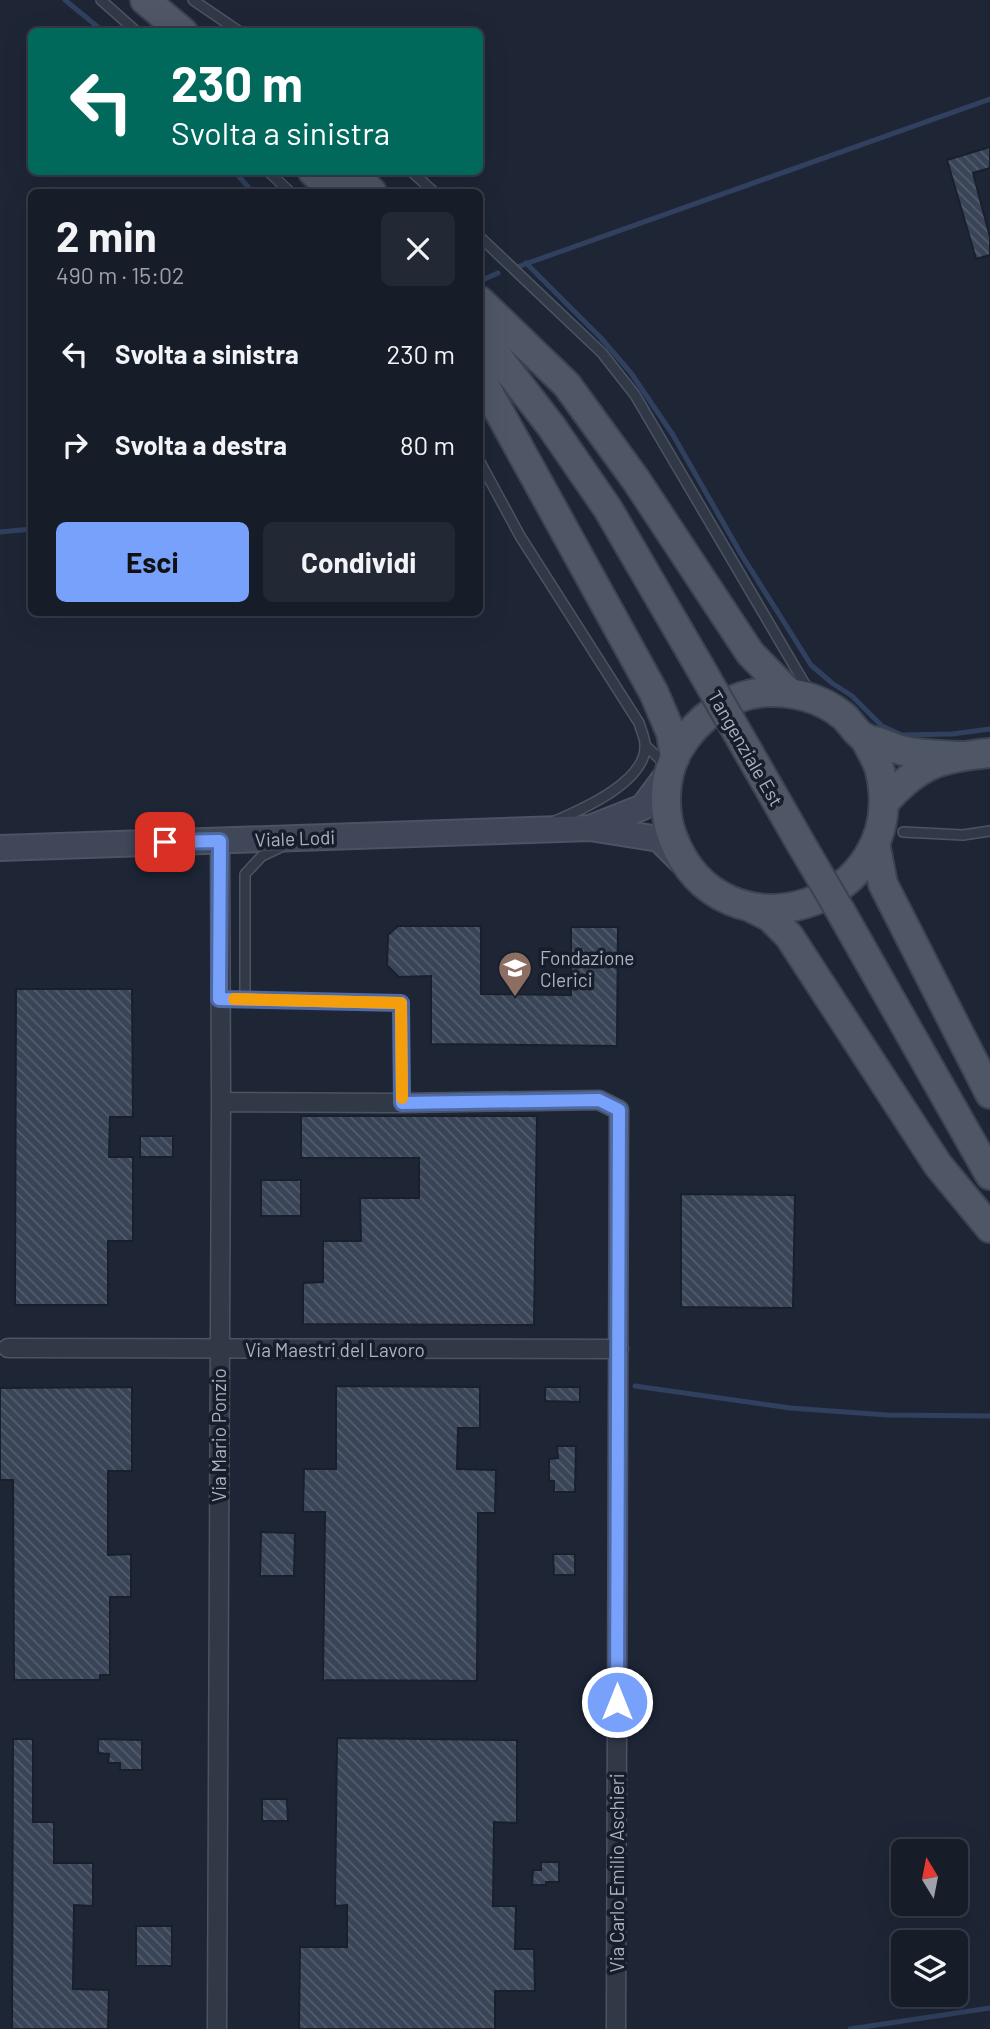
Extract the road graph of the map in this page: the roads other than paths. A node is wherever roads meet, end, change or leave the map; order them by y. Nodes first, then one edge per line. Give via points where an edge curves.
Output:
1 (101, 0) edge
2 (145, 0) edge
3 (193, 0) edge
4 (132, 28) edge
5 (178, 28) edge
6 (234, 28) edge
7 (271, 175) edge
8 (316, 175) edge
9 (337, 175) edge
10 (355, 175) edge
11 (415, 175) edge
12 (287, 189) edge
13 (332, 189) edge
14 (352, 189) edge
15 (369, 189) edge
16 (431, 189) edge
17 (483, 240) edge
18 (483, 304) edge
19 (483, 338) edge
20 (483, 382) edge
21 (483, 468) edge
22 (801, 696) junction
23 (864, 737) junction
24 (646, 746) junction
25 (976, 755) edge
26 (671, 766) junction
27 (884, 803) junction
28 (590, 828) junction
29 (534, 830) junction
30 (990, 831) edge
31 (903, 832) dead end
32 (299, 838) junction
33 (220, 841) junction
34 (875, 843) junction
35 (0, 848) edge
36 (695, 875) junction
37 (748, 906) junction
38 (219, 999) junction
39 (245, 999) junction
40 (990, 1094) edge
41 (221, 1102) junction
42 (402, 1103) junction
43 (990, 1175) edge
44 (990, 1228) edge
45 (8, 1348) dead end
46 (219, 1349) junction
47 (619, 1349) junction
48 (217, 2029) edge
49 (616, 2029) edge

1 - 4 lane
2 - 5 main road
3 - 6 lane
7 - 12 lane
8 - 13 main road
9 - 14 main road
10 - 15 main road
11 - 16 lane
17 - 22 lane via 602,353 635,395
18 - 22 main road via 567,385 750,653
19 - 43 main road, Tangenziale Est, bridge via 608,509
20 - 26 main road via 654,693 671,733
21 - 24 lane via 520,536 639,723
22 - 23 main road via 841,714
22 - 26 main road via 765,692 720,706 686,737
23 - 25 main road via 908,752
23 - 27 main road via 879,769
24 - 26 lane
24 - 29 lane via 640,765 625,783
25 - 27 main road via 923,767
26 - 28 street, Viale Lodi via 643,807
26 - 36 main road via 665,800 669,827 679,853
27 - 34 main road
28 - 29 street, Viale Lodi
28 - 36 street, Viale Lodi via 659,839
29 - 32 street, Viale Lodi
30 - 31 lane via 964,835
32 - 33 street, Viale Lodi
32 - 39 lane via 262,856 245,874
33 - 35 street, Viale Lodi
33 - 38 street, Via Mario Ponzio
34 - 37 main road via 863,865 823,898 799,907
34 - 40 main road via 883,884
36 - 37 main road via 719,894
37 - 44 main road via 770,917 789,936 938,1165
38 - 39 lane
38 - 41 street, Via Mario Ponzio
39 - 42 lane via 401,1003
41 - 42 street, Via Carlo Emilio Aschieri
41 - 46 street, Via Mario Ponzio
42 - 47 street, Via Carlo Emilio Aschieri via 599,1100 619,1110
45 - 46 street, Via Maestri del Lavoro
46 - 47 street, Via Maestri del Lavoro
46 - 48 street, Via Mario Ponzio
47 - 49 street, Via Carlo Emilio Aschieri

